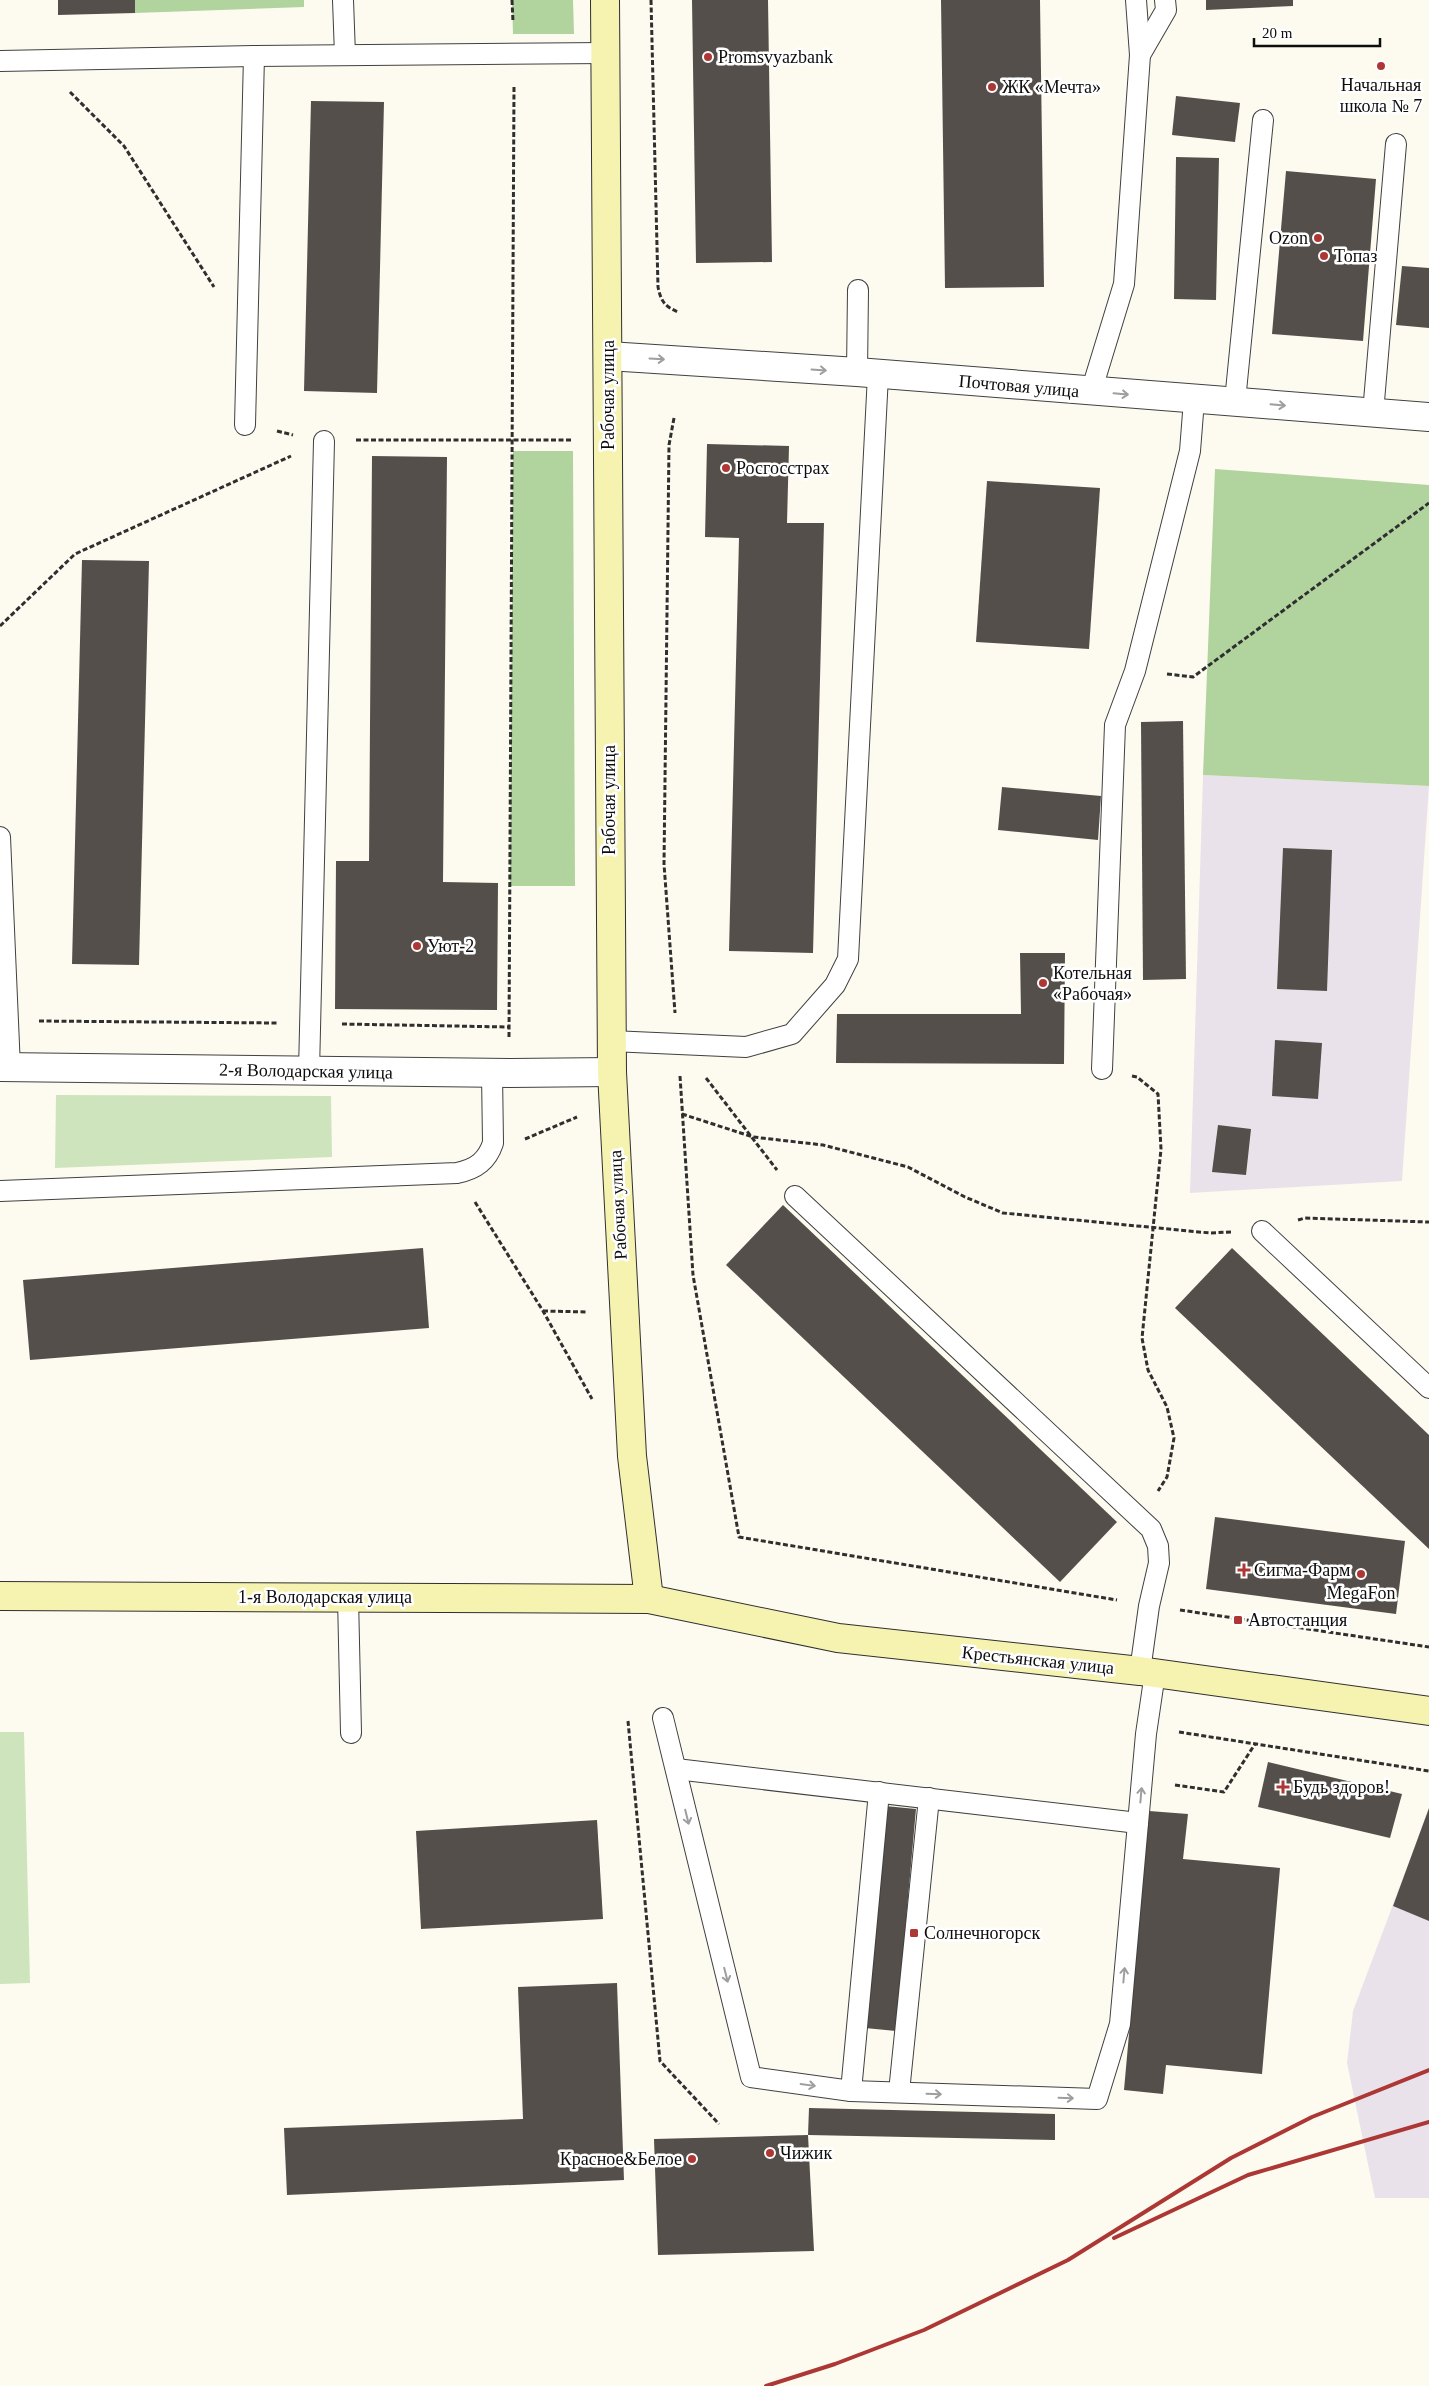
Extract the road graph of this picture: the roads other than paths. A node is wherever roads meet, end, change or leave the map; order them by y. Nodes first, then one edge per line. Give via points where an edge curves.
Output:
1 (343, 0) edge
2 (605, 0) edge
3 (1136, 0) edge
4 (1165, 0) edge
5 (606, 53) junction
6 (345, 55) junction
7 (1140, 55) junction
8 (254, 56) junction
9 (0, 61) edge
10 (1263, 120) dead end
11 (1396, 144) dead end
12 (858, 290) dead end
13 (608, 356) junction
14 (868, 374) junction
15 (1091, 392) junction
16 (1194, 400) junction
17 (1235, 401) junction
18 (1373, 413) junction
19 (1429, 417) edge
20 (245, 425) road end
21 (324, 441) road end
22 (0, 837) edge
23 (611, 1041) junction
24 (5, 1067) edge
25 (1102, 1069) road end
26 (309, 1071) junction
27 (612, 1072) junction
28 (501, 1073) junction
29 (0, 1191) edge
30 (795, 1196) road end
31 (1262, 1231) dead end
32 (1429, 1388) edge
33 (0, 1596) edge
34 (348, 1597) junction
35 (649, 1599) junction
36 (1147, 1672) junction
37 (1429, 1711) edge
38 (663, 1718) dead end
39 (351, 1733) dead end
40 (676, 1770) junction
41 (879, 1792) junction
42 (929, 1798) junction
43 (1138, 1823) junction
44 (851, 2091) junction
45 (900, 2092) junction

1 - 6 lane
2 - 5 street, Рабочая улица
3 - 7 lane
4 - 7 lane via 1166,10
5 - 6 lane
5 - 13 street, Рабочая улица
6 - 8 lane
7 - 15 lane via 1124,284
8 - 9 lane
8 - 20 lane
10 - 17 lane
11 - 18 lane
12 - 14 lane
13 -> 14 street, Почтовая улица
13 - 23 street, Рабочая улица
14 - 15 street, Почтовая улица
14 - 23 lane via 848,959 835,985 792,1034 746,1047
15 -> 16 street, Почтовая улица
16 - 17 street, Почтовая улица
16 - 25 lane via 1190,451 1135,671 1115,725
17 -> 18 street, Почтовая улица
18 - 19 street, Почтовая улица
21 - 26 lane
22 - 24 lane
23 - 27 street, Рабочая улица
24 - 26 street, 2-я Володарская улица
26 - 28 street, 2-я Володарская улица
27 - 28 street, 2-я Володарская улица
27 - 35 street, Рабочая улица via 632,1456
28 - 29 lane via 490,1154 471,1170
30 - 36 lane via 1151,1529 1158,1546 1159,1563 1149,1606
31 - 32 lane
33 - 34 street, 1-я Володарская улица
34 - 35 street, 1-я Володарская улица
34 - 39 lane
35 - 36 street, Крестьянская улица via 838,1638
36 - 37 street, Крестьянская улица
43 -> 36 lane
38 - 40 lane
40 - 41 lane
40 -> 44 lane via 751,2077
41 - 42 lane
41 - 44 lane
42 - 43 lane
42 - 45 lane
45 -> 43 lane via 1097,2099 1120,2024
44 - 45 lane

